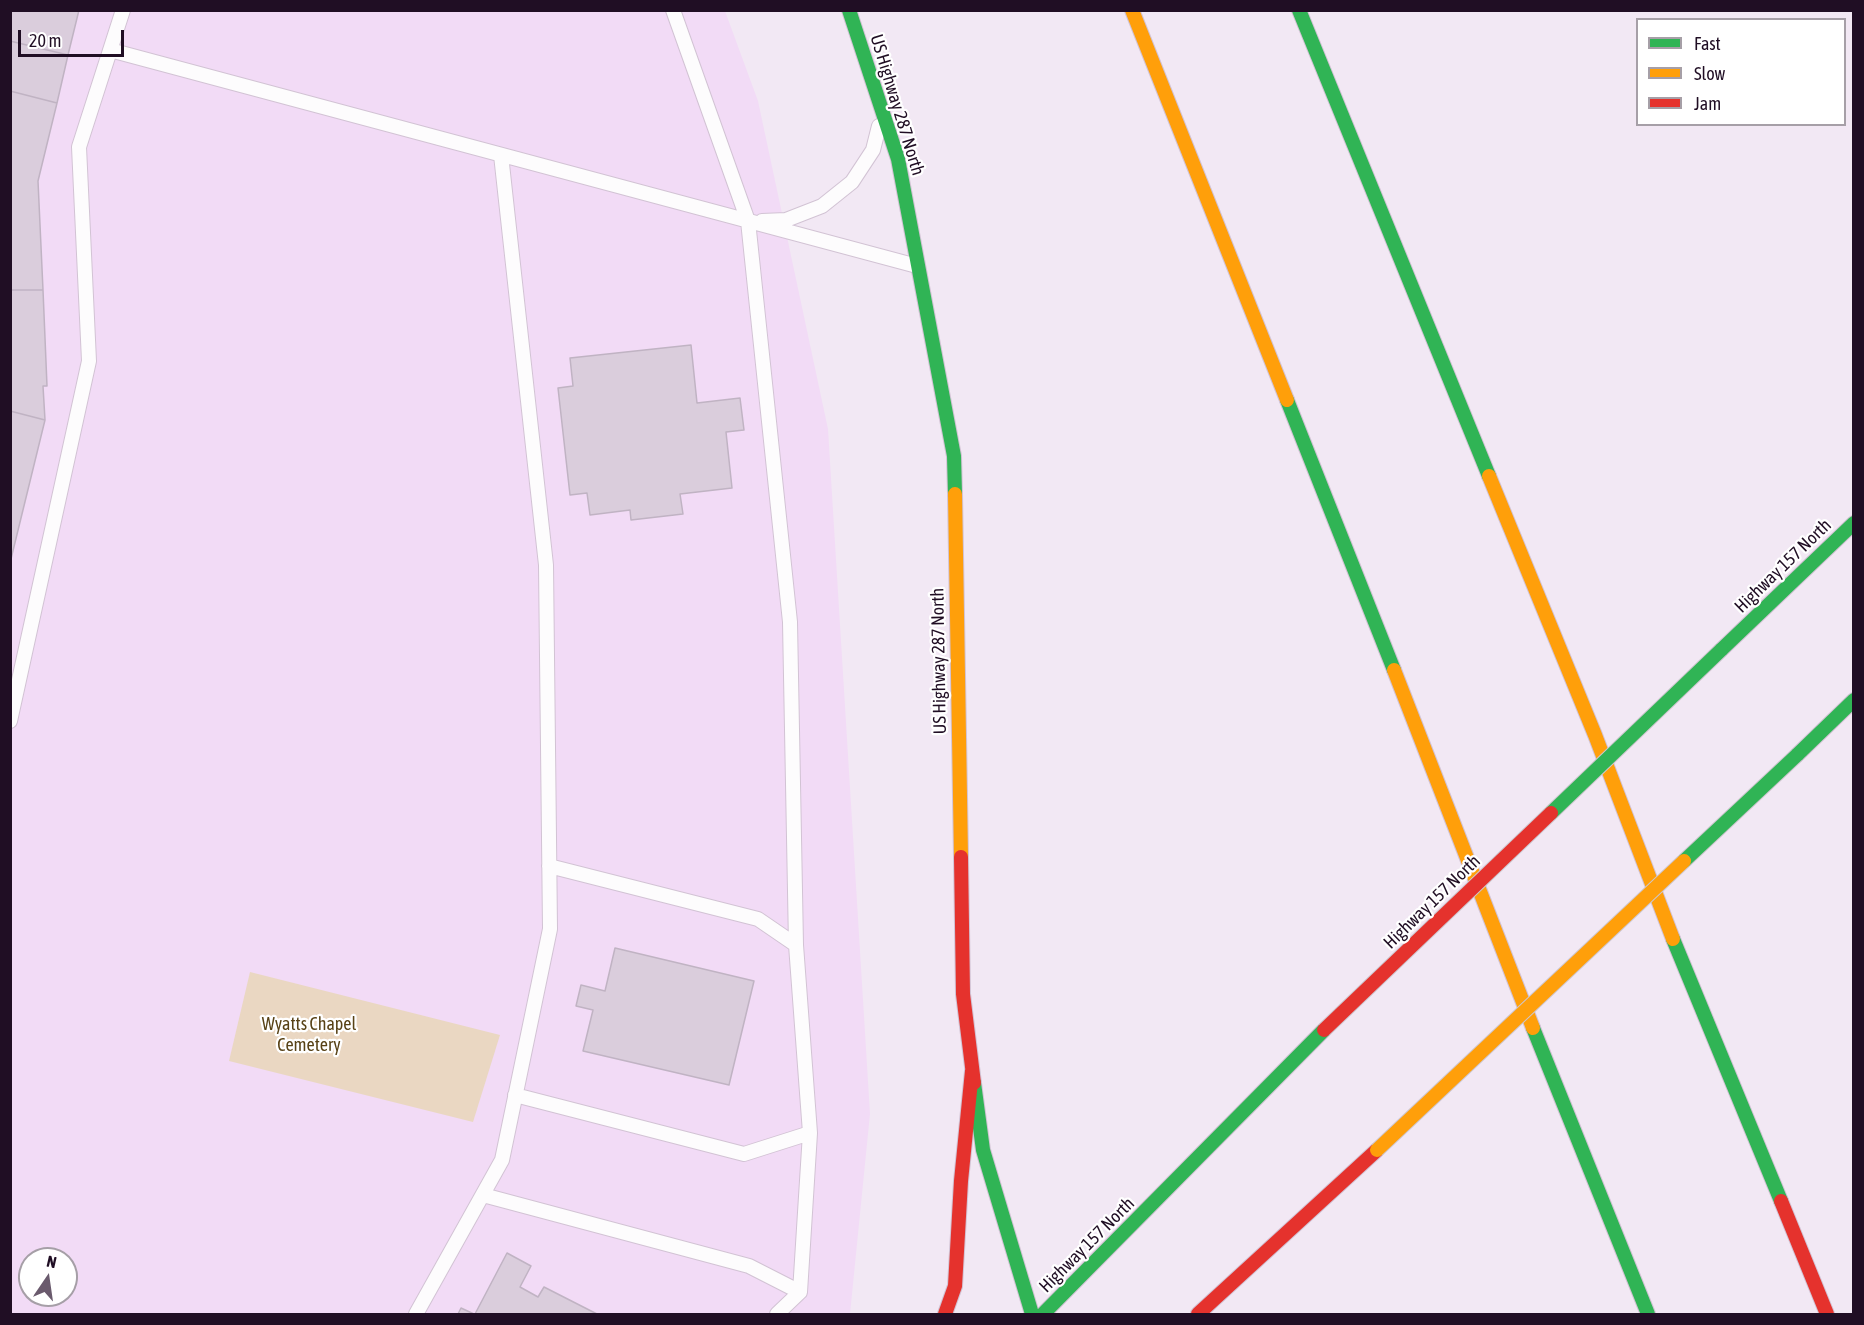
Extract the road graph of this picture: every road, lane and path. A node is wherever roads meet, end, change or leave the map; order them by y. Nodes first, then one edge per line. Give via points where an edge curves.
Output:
1 (123, 10) edge
2 (674, 10) edge
3 (849, 10) edge
4 (1132, 10) edge
5 (1299, 10) edge
6 (110, 50) junction
7 (882, 113) junction
8 (501, 155) junction
9 (748, 221) junction
10 (918, 267) junction
11 (1854, 523) edge
12 (1854, 700) edge
13 (10, 721) edge
14 (549, 866) junction
15 (796, 945) junction
16 (972, 1071) junction
17 (515, 1095) junction
18 (810, 1133) junction
19 (483, 1195) junction
20 (800, 1292) junction
21 (416, 1314) edge
22 (777, 1314) edge
23 (945, 1314) edge
24 (1032, 1314) edge
25 (1043, 1314) edge
26 (1198, 1314) edge
27 (1648, 1314) edge
28 (1827, 1314) edge

1 - 6 lane
2 - 9 lane
3 - 7 main road, US Highway 287 North
4 - 27 main road
5 - 28 main road
6 - 8 lane
6 - 13 lane via 79,147 89,361
7 - 9 lane via 873,150 852,182 822,206 786,220
7 - 10 main road, US Highway 287 North via 898,159
8 - 9 lane
8 - 14 lane via 546,565
9 - 10 lane
9 - 15 lane via 790,622
10 - 16 main road, US Highway 287 North via 954,456 963,994
11 - 25 main road, Highway 157 North, bridge via 1324,1030
12 - 26 main road, bridge
14 - 15 lane via 758,919
14 - 17 lane via 550,929
15 - 18 lane
16 - 23 main road via 955,1286
16 - 24 main road, US Highway 287 North via 983,1150
17 - 18 lane via 744,1154
17 - 19 lane via 502,1160
18 - 20 lane
19 - 20 lane via 749,1266
19 - 21 lane
20 - 22 lane

